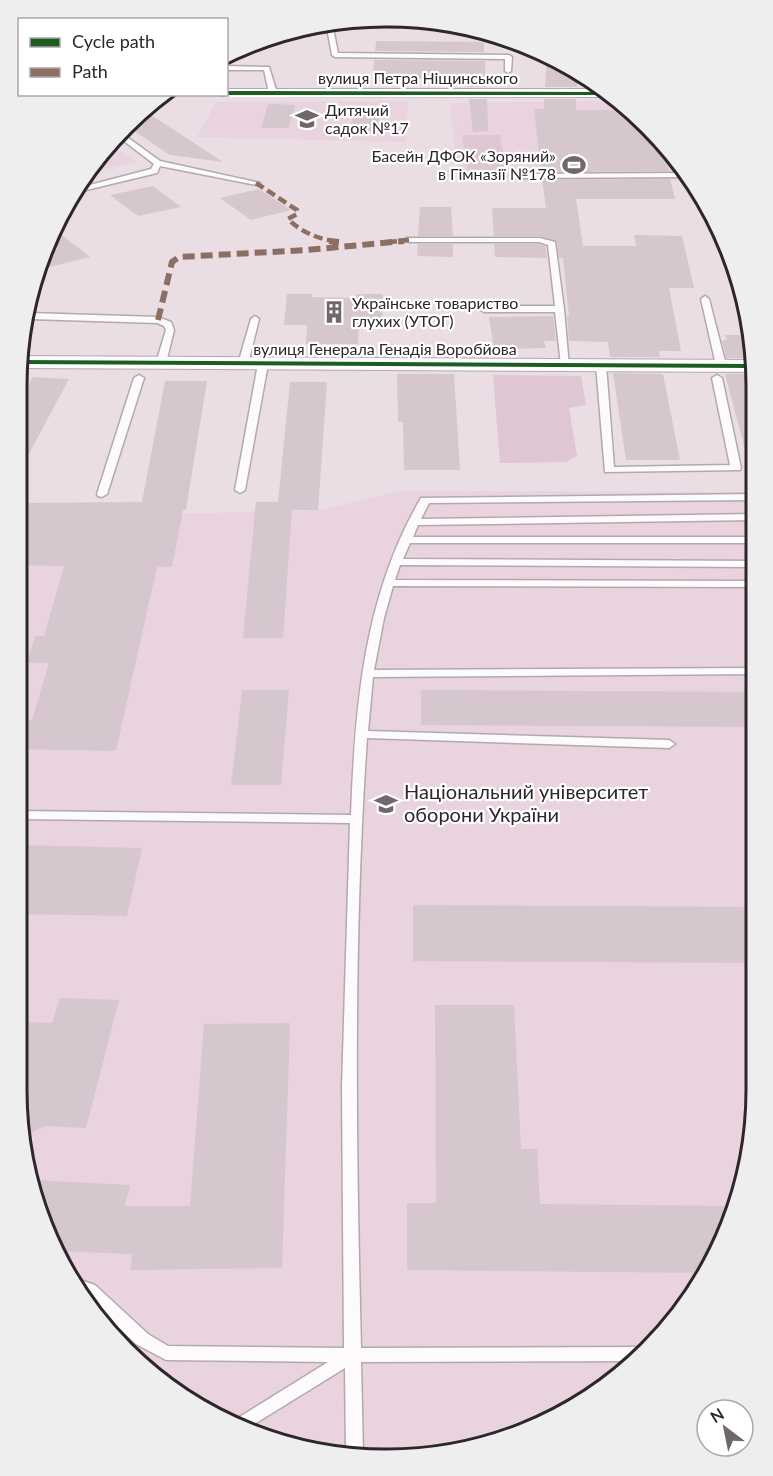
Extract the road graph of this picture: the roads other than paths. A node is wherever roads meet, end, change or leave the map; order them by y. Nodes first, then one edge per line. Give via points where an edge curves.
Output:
1 (331, 32) edge
2 (228, 68) edge
3 (508, 71) dead end
4 (228, 93) edge
5 (273, 93) junction
6 (595, 94) edge
7 (124, 141) edge
8 (158, 163) junction
9 (677, 175) edge
10 (523, 176) dead end
11 (256, 183) dead end
12 (87, 188) edge
13 (409, 240) dead end
14 (705, 299) dead end
15 (484, 309) dead end
16 (560, 309) junction
17 (34, 316) edge
18 (255, 319) dead end
19 (161, 363) junction
20 (28, 364) edge
21 (243, 364) junction
22 (263, 364) junction
23 (566, 365) junction
24 (601, 365) junction
25 (745, 367) edge
26 (719, 372) junction
27 (139, 378) dead end
28 (240, 490) dead end
29 (102, 494) dead end
30 (746, 497) edge
31 (746, 517) edge
32 (415, 522) junction
33 (407, 540) junction
34 (746, 540) edge
35 (398, 562) junction
36 (746, 564) edge
37 (388, 583) junction
38 (746, 584) edge
39 (746, 671) edge
40 (367, 674) junction
41 (363, 734) junction
42 (669, 744) dead end
43 (27, 815) edge
44 (357, 819) junction
45 (90, 1292) edge
46 (630, 1354) edge
47 (352, 1355) junction
48 (246, 1420) edge
49 (355, 1447) edge

1 - 3 lane via 334,55 509,57
2 - 5 lane via 267,68
4 - 5 street, вулиця Петра Ніщинського
5 - 6 street, вулиця Петра Ніщинського
7 - 8 lane
8 - 11 lane
8 - 12 lane via 154,171
9 - 10 lane
13 - 16 lane via 548,241 552,244
14 - 26 lane
15 - 16 lane
16 - 23 lane
17 - 19 lane via 159,320 168,324 170,330
18 - 21 lane
19 - 20 street, вулиця Генерала Генадія Воробйова
19 - 21 street, вулиця Генерала Генадія Воробйова
21 - 22 street, вулиця Генерала Генадія Воробйова
22 - 23 street, вулиця Генерала Генадія Воробйова
22 - 28 lane
23 - 24 street, вулиця Генерала Генадія Воробйова
24 - 26 street, вулиця Генерала Генадія Воробйова
24 - 26 lane via 609,470 736,468
25 - 26 street, вулиця Генерала Генадія Воробйова
27 - 29 lane
30 - 32 lane via 425,500
31 - 32 lane
32 - 33 lane
33 - 34 lane
33 - 35 lane
35 - 36 lane
35 - 37 lane
37 - 38 lane
37 - 40 lane
39 - 40 lane
40 - 41 lane
41 - 42 lane
41 - 44 lane
43 - 44 lane
44 - 47 lane via 350,969
45 - 47 lane via 142,1339 166,1353
46 - 47 lane
47 - 48 lane
47 - 49 lane

